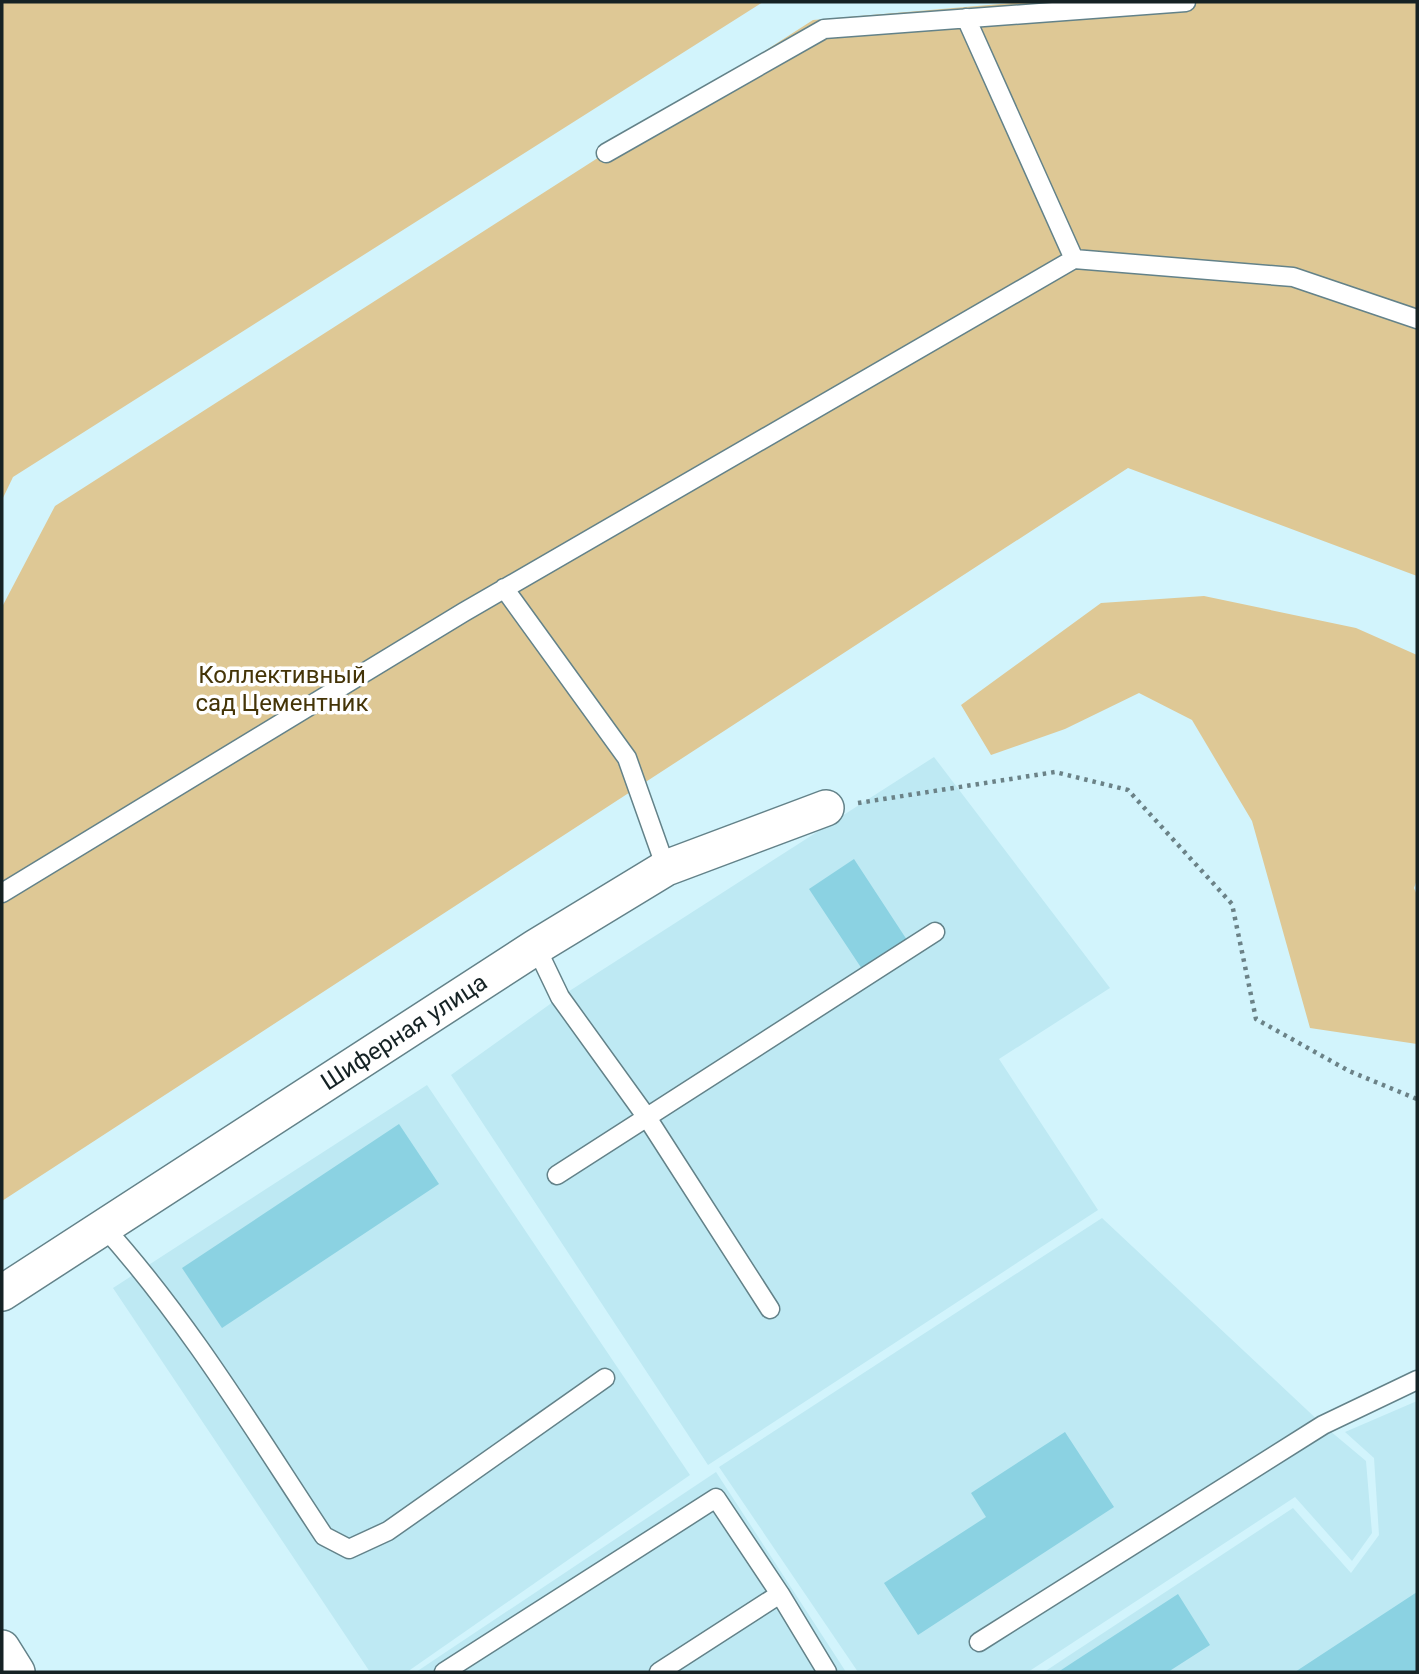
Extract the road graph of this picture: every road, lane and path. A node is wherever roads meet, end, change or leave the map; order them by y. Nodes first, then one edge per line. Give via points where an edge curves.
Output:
1 (1186, 2) edge
2 (966, 18) junction
3 (606, 153) dead end
4 (1074, 259) junction
5 (1417, 318) edge
6 (504, 588) junction
7 (826, 808) joint
8 (666, 868) junction
9 (2, 893) edge
10 (935, 932) dead end
11 (536, 947) junction
12 (1417, 1100) edge
13 (648, 1119) junction
14 (557, 1175) dead end
15 (103, 1226) junction
16 (2, 1293) edge
17 (770, 1309) dead end
18 (605, 1378) dead end
19 (1417, 1380) edge
20 (780, 1594) junction
21 (979, 1642) dead end
22 (2, 1648) edge
23 (18, 1672) edge
24 (444, 1672) edge
25 (659, 1672) edge
26 (827, 1672) edge

1 - 2 lane
2 - 3 lane via 824,29
2 - 4 lane
4 - 5 lane via 1293,277
4 - 6 lane
6 - 8 lane via 627,758
6 - 9 lane
7 - 8 street, Шиферная улица
7 - 12 path via 1055,772 1128,790 1232,904 1256,1019 1349,1071
8 - 11 street, Шиферная улица
10 - 13 lane
11 - 13 lane via 560,997
11 - 15 street, Шиферная улица
13 - 14 lane
13 - 17 lane
15 - 16 street, Шиферная улица
15 - 18 lane via 141,1268 324,1535 349,1549 388,1531
19 - 21 lane via 1324,1425
20 - 24 lane via 716,1498
20 - 25 lane
20 - 26 lane
22 - 23 street

